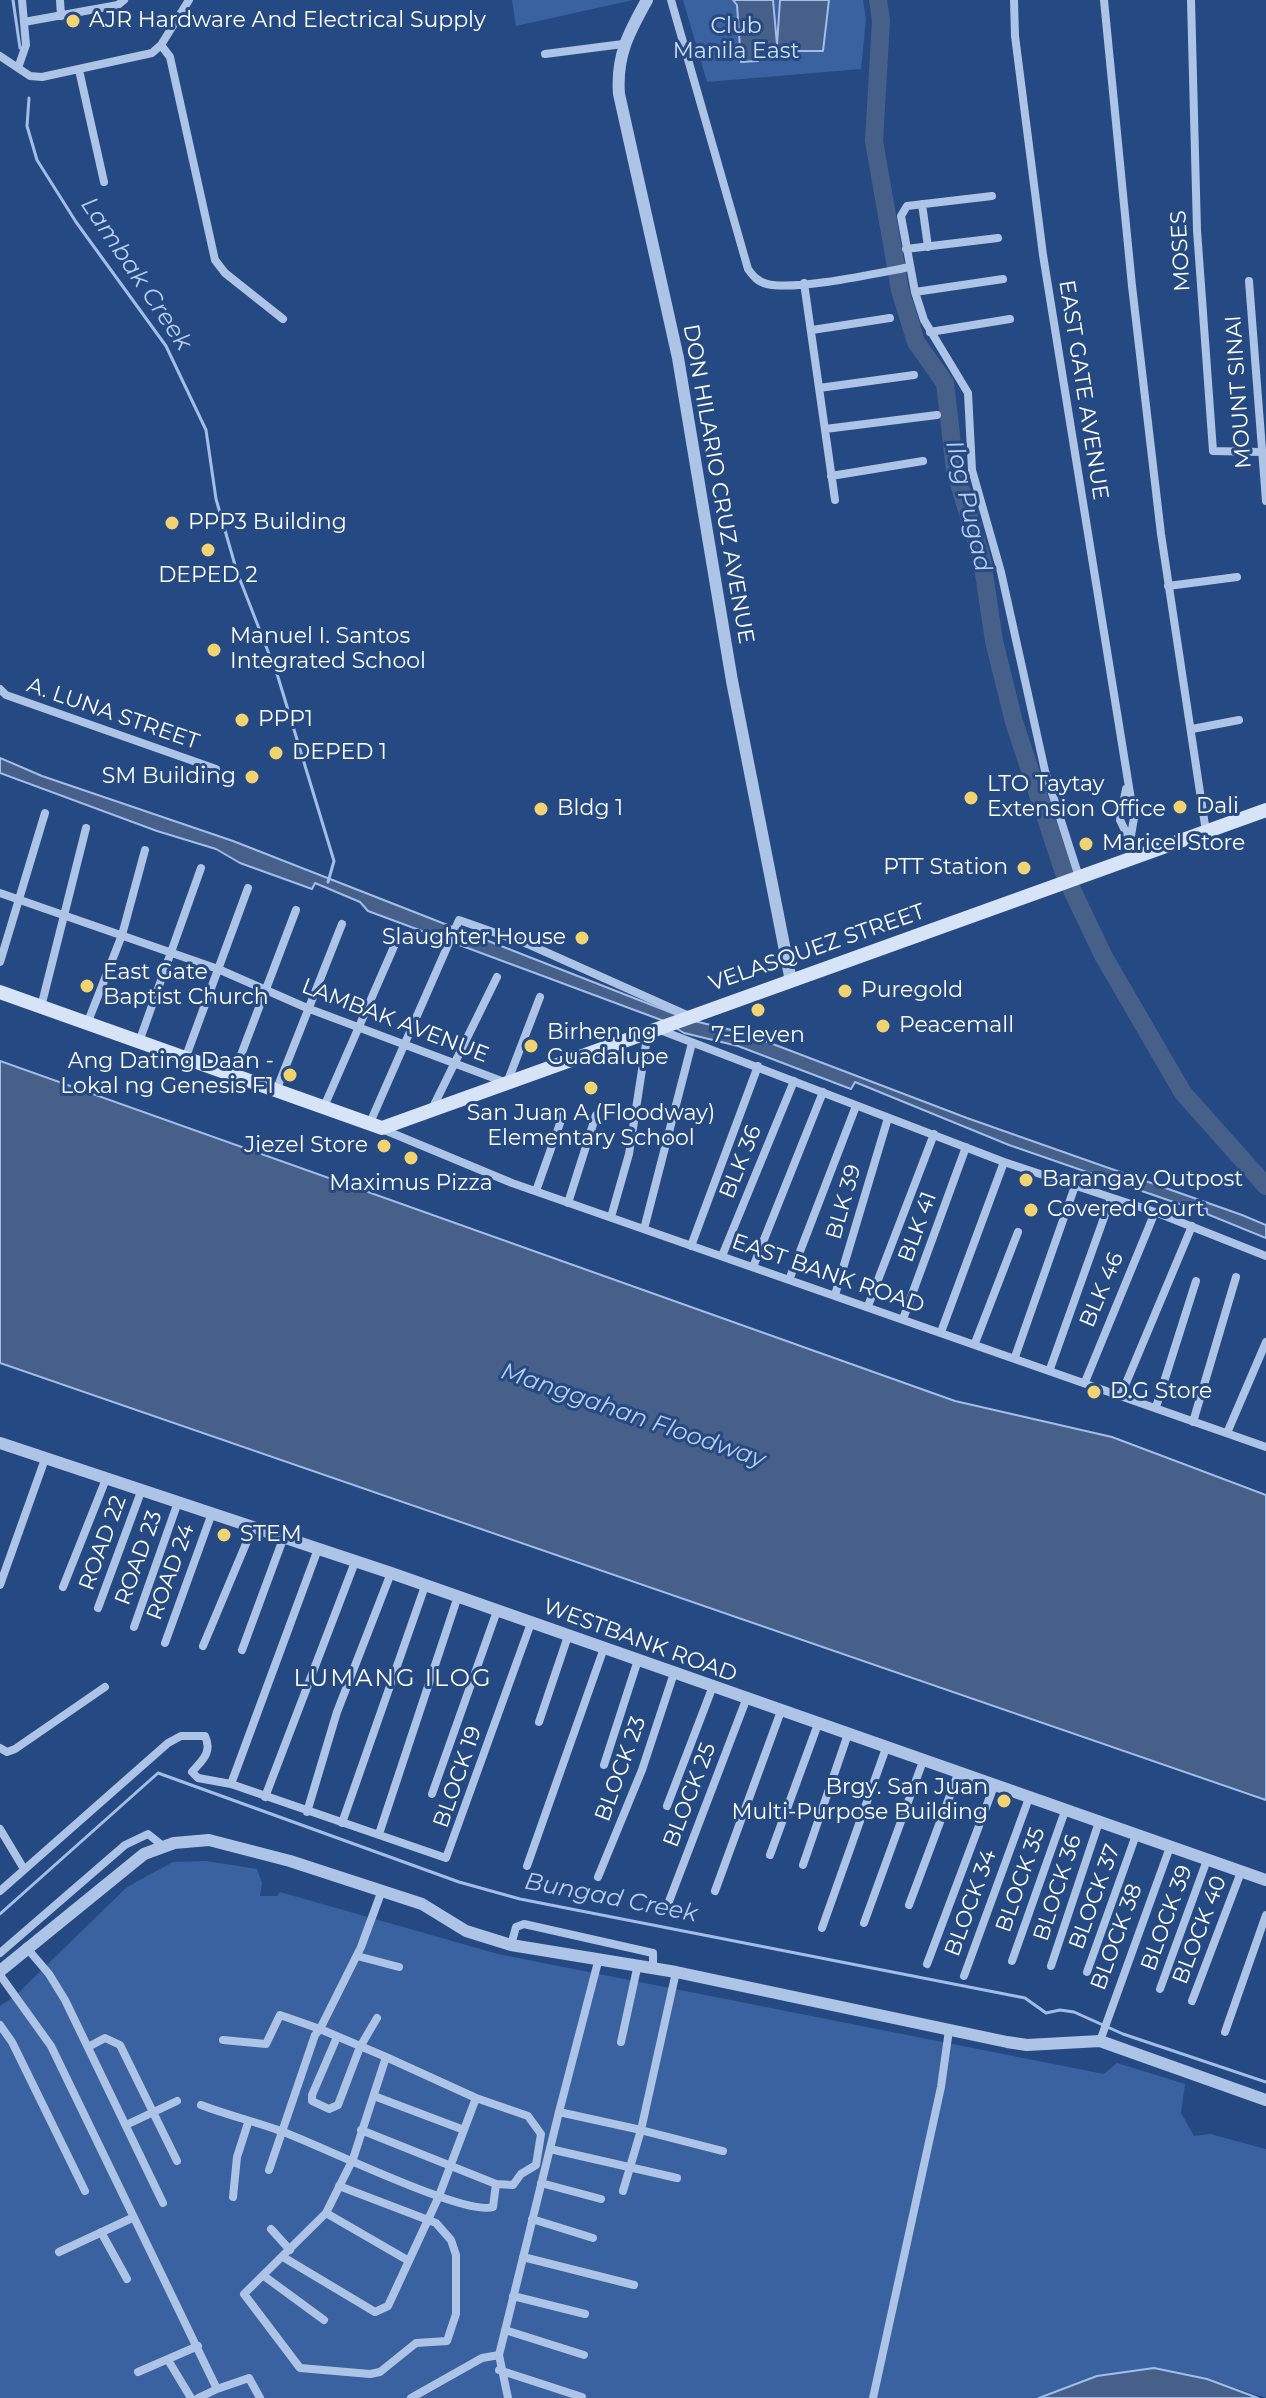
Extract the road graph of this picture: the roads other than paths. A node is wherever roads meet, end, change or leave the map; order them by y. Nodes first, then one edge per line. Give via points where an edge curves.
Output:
1 (22, 0) edge
2 (60, 0) edge
3 (124, 0) edge
4 (189, 0) edge
5 (647, 0) edge
6 (671, 0) edge
7 (1014, 0) edge
8 (1104, 0) edge
9 (1191, 0) edge
10 (61, 16) junction
11 (24, 22) junction
12 (623, 44) junction
13 (161, 45) junction
14 (545, 54) dead end
15 (0, 56) edge
16 (18, 68) junction
17 (79, 70) junction
18 (104, 182) dead end
19 (992, 196) dead end
20 (922, 204) junction
21 (998, 238) dead end
22 (928, 247) junction
23 (906, 249) junction
24 (910, 267) junction
25 (1003, 279) dead end
26 (1249, 281) dead end
27 (804, 283) junction
28 (915, 292) junction
29 (890, 318) dead end
30 (283, 319) dead end
31 (1010, 319) dead end
32 (812, 330) junction
33 (930, 332) junction
34 (914, 375) dead end
35 (819, 388) junction
36 (937, 415) dead end
37 (825, 429) junction
38 (1261, 452) junction
39 (923, 461) dead end
40 (831, 476) junction
41 (835, 500) dead end
42 (1266, 501) edge
43 (1237, 577) dead end
44 (1168, 586) junction
45 (0, 689) edge
46 (1239, 720) dead end
47 (1192, 729) junction
48 (216, 769) dead end
49 (1127, 785) junction
50 (1266, 810) edge
51 (45, 813) dead end
52 (86, 828) dead end
53 (1206, 832) junction
54 (1130, 841) junction
55 (145, 850) dead end
56 (1132, 858) junction
57 (201, 868) dead end
58 (1079, 877) junction
59 (248, 888) dead end
60 (0, 893) edge
61 (20, 902) junction
62 (296, 910) dead end
63 (66, 918) junction
64 (342, 924) dead end
65 (122, 935) junction
66 (396, 942) dead end
67 (172, 952) junction
68 (0, 962) edge
69 (218, 969) junction
70 (497, 977) dead end
71 (791, 981) junction
72 (265, 988) junction
73 (0, 992) edge
74 (540, 997) dead end
75 (41, 1007) junction
76 (307, 1008) junction
77 (690, 1016) junction
78 (87, 1024) junction
79 (359, 1026) junction
80 (651, 1030) junction
81 (139, 1043) junction
82 (692, 1043) junction
83 (406, 1044) junction
84 (185, 1059) junction
85 (457, 1063) junction
86 (758, 1066) junction
87 (233, 1076) junction
88 (794, 1081) junction
89 (507, 1083) junction
90 (276, 1091) junction
91 (823, 1092) junction
92 (856, 1106) junction
93 (323, 1109) junction
94 (431, 1111) junction
95 (564, 1112) dead end
96 (596, 1115) dead end
97 (888, 1118) junction
98 (375, 1127) junction
99 (934, 1134) junction
100 (966, 1147) junction
101 (1004, 1162) junction
102 (1075, 1186) junction
103 (536, 1191) junction
104 (1111, 1198) junction
105 (568, 1203) junction
106 (1155, 1212) junction
107 (611, 1217) junction
108 (1192, 1226) junction
109 (644, 1229) junction
110 (1018, 1232) dead end
111 (691, 1246) junction
112 (722, 1256) junction
113 (1266, 1256) edge
114 (753, 1267) junction
115 (1236, 1277) dead end
116 (789, 1280) junction
117 (1196, 1281) dead end
118 (835, 1295) junction
119 (868, 1306) junction
120 (903, 1319) junction
121 (941, 1332) junction
122 (1266, 1342) edge
123 (975, 1343) junction
124 (1015, 1357) junction
125 (1050, 1369) junction
126 (1085, 1382) junction
127 (1121, 1395) junction
128 (1156, 1407) junction
129 (1193, 1422) junction
130 (1227, 1433) junction
131 (0, 1443) edge
132 (1266, 1447) edge
133 (45, 1459) junction
134 (106, 1479) junction
135 (142, 1489) junction
136 (178, 1502) junction
137 (212, 1513) junction
138 (253, 1527) junction
139 (283, 1539) junction
140 (318, 1549) junction
141 (355, 1562) junction
142 (391, 1573) junction
143 (0, 1585) edge
144 (425, 1586) junction
145 (63, 1587) dead end
146 (458, 1596) junction
147 (98, 1608) dead end
148 (497, 1611) junction
149 (531, 1623) junction
150 (134, 1627) dead end
151 (568, 1636) junction
152 (165, 1643) dead end
153 (203, 1646) dead end
154 (604, 1648) junction
155 (242, 1650) dead end
156 (638, 1660) junction
157 (674, 1673) junction
158 (713, 1686) junction
159 (105, 1687) dead end
160 (746, 1700) junction
161 (781, 1711) junction
162 (539, 1722) dead end
163 (818, 1724) junction
164 (848, 1734) junction
165 (0, 1748) edge
166 (886, 1748) junction
167 (923, 1761) junction
168 (604, 1765) dead end
169 (958, 1774) junction
170 (231, 1784) junction
171 (994, 1786) junction
172 (432, 1794) dead end
173 (265, 1797) junction
174 (1029, 1798) junction
175 (667, 1806) dead end
176 (1065, 1811) junction
177 (307, 1812) junction
178 (1099, 1822) junction
179 (342, 1823) junction
180 (0, 1829) edge
181 (379, 1834) junction
182 (1136, 1835) junction
183 (163, 1846) junction
184 (1170, 1847) junction
185 (770, 1855) dead end
186 (1207, 1860) junction
187 (803, 1865) dead end
188 (527, 1866) dead end
189 (24, 1869) junction
190 (1241, 1872) junction
191 (598, 1877) dead end
192 (1266, 1880) edge
193 (0, 1891) edge
194 (715, 1891) dead end
195 (381, 1893) junction
196 (668, 1904) dead end
197 (909, 1905) dead end
198 (1266, 1915) edge
199 (864, 1923) dead end
200 (822, 1928) dead end
201 (511, 1945) junction
202 (26, 1947) junction
203 (0, 1953) edge
204 (357, 1956) junction
205 (599, 1957) junction
206 (1012, 1961) dead end
207 (638, 1964) junction
208 (927, 1964) dead end
209 (1051, 1966) dead end
210 (399, 1967) dead end
211 (653, 1968) junction
212 (676, 1972) junction
213 (1087, 1972) dead end
214 (0, 1973) edge
215 (964, 1976) dead end
216 (1160, 1989) dead end
217 (1192, 2001) dead end
218 (377, 2018) dead end
219 (0, 2025) edge
220 (320, 2029) junction
221 (949, 2030) junction
222 (1225, 2032) dead end
223 (337, 2037) junction
224 (1100, 2037) junction
225 (223, 2040) dead end
226 (621, 2042) dead end
227 (88, 2047) junction
228 (360, 2047) junction
229 (386, 2057) junction
230 (374, 2096) junction
231 (476, 2098) junction
232 (1266, 2100) edge
233 (177, 2101) dead end
234 (201, 2105) dead end
235 (154, 2112) junction
236 (559, 2112) junction
237 (248, 2123) junction
238 (126, 2125) junction
239 (361, 2130) junction
240 (464, 2130) junction
241 (641, 2130) junction
242 (281, 2131) junction
243 (550, 2149) junction
244 (723, 2151) dead end
245 (353, 2159) junction
246 (177, 2161) dead end
247 (451, 2167) junction
248 (631, 2167) junction
249 (269, 2170) dead end
250 (677, 2178) dead end
251 (541, 2183) junction
252 (496, 2184) junction
253 (339, 2186) junction
254 (85, 2191) dead end
255 (623, 2191) dead end
256 (439, 2196) junction
257 (233, 2197) dead end
258 (601, 2199) dead end
259 (163, 2203) dead end
260 (326, 2213) junction
261 (132, 2218) junction
262 (532, 2219) junction
263 (428, 2222) junction
264 (271, 2229) dead end
265 (101, 2232) junction
266 (593, 2238) dead end
267 (290, 2250) junction
268 (59, 2252) dead end
269 (283, 2257) junction
270 (523, 2257) junction
271 (409, 2261) junction
272 (264, 2276) junction
273 (127, 2279) dead end
274 (634, 2285) dead end
275 (513, 2296) junction
276 (585, 2314) dead end
277 (324, 2320) dead end
278 (505, 2330) junction
279 (198, 2346) junction
280 (499, 2355) junction
281 (584, 2355) dead end
282 (168, 2360) junction
283 (499, 2370) junction
284 (138, 2372) dead end
285 (217, 2389) junction
286 (582, 2397) edge
287 (191, 2398) edge
288 (198, 2398) edge
289 (260, 2398) edge
290 (411, 2398) edge
291 (508, 2398) edge
292 (873, 2398) edge

1 - 11 street
2 - 10 street
3 - 10 street
4 - 13 street
5 - 12 street, DON HILARIO CRUZ AVENUE
6 - 27 street via 748,269 763,284
7 - 49 street, EAST GATE AVENUE via 1043,255
8 - 44 street
9 - 38 street, MOSES via 1197,230 1213,451
10 - 11 street
11 - 16 street via 26,45
12 - 14 street
12 - 71 street, DON HILARIO CRUZ AVENUE via 619,94 678,358 732,681
13 - 17 street via 142,56
13 - 30 street via 170,57 215,260
15 - 16 street
16 - 17 street via 42,77
17 - 18 street
19 - 20 street
20 - 22 street
20 - 23 street via 903,209
21 - 22 street
22 - 23 street
23 - 24 street
24 - 27 street
24 - 28 street
25 - 28 street
26 - 38 street, MOUNT SINAI
27 - 32 street
28 - 33 street
29 - 32 street
31 - 33 street
32 - 35 street
33 - 58 street via 968,393 972,470 1001,572 1045,771
34 - 35 street
35 - 37 street
36 - 37 street
37 - 40 street
38 - 42 street, MOUNT SINAI
39 - 40 street
40 - 41 street
43 - 44 street
44 - 47 street
45 - 48 street, A. LUNA STREET
46 - 47 street
47 - 53 street
49 - 54 street, EAST GATE AVENUE via 1134,818
49 - 54 street, EAST GATE AVENUE via 1120,820
50 - 53 main road, VELASQUEZ STREET
51 - 61 street
52 - 63 street
53 - 56 main road, VELASQUEZ STREET
54 - 56 street, EAST GATE AVENUE
55 - 65 street
56 - 58 main road, VELASQUEZ STREET
57 - 67 street
58 - 71 main road, VELASQUEZ STREET
59 - 69 street
60 - 61 street, LAMBAK AVENUE
61 - 63 street, LAMBAK AVENUE
61 - 68 street
62 - 72 street
63 - 65 street, LAMBAK AVENUE
63 - 75 street
64 - 76 street
65 - 67 street, LAMBAK AVENUE
65 - 78 street
66 - 79 street
67 - 69 street, LAMBAK AVENUE
67 - 81 street
69 - 72 street, LAMBAK AVENUE
69 - 84 street
70 - 85 street
71 - 77 main road, VELASQUEZ STREET
72 - 76 street, LAMBAK AVENUE
72 - 87 street
73 - 75 main road
74 - 89 street
75 - 78 main road
76 - 79 street, LAMBAK AVENUE
76 - 90 street
77 - 80 main road, VELASQUEZ STREET
77 - 83 street via 530,945 458,924
78 - 81 main road
79 - 83 street, LAMBAK AVENUE
79 - 93 street
80 - 82 street
80 - 89 main road, VELASQUEZ STREET
80 - 107 street via 629,1154
81 - 84 main road
82 - 86 street
82 - 109 street
83 - 85 street, LAMBAK AVENUE
83 - 98 street
84 - 87 main road
85 - 89 street, LAMBAK AVENUE
85 - 94 street
86 - 88 street
86 - 111 street
87 - 90 main road
88 - 91 street
88 - 112 street, BLK 36
89 - 94 main road, VELASQUEZ STREET
90 - 93 main road
91 - 92 street
91 - 114 street
92 - 97 street
92 - 116 street
93 - 98 main road
94 - 98 main road, VELASQUEZ STREET
95 - 103 street
96 - 105 street
97 - 99 street
97 - 118 street, BLK 39
98 - 103 street, EAST BANK ROAD
99 - 100 street
99 - 119 street
100 - 101 street
100 - 120 street, BLK 41
101 - 102 street
101 - 121 street
102 - 104 street
102 - 124 street
103 - 105 street, EAST BANK ROAD
104 - 106 street
104 - 125 street
105 - 107 street, EAST BANK ROAD
106 - 108 street
106 - 126 street, BLK 46
107 - 109 street, EAST BANK ROAD
108 - 113 street
108 - 127 street
109 - 111 street, EAST BANK ROAD
110 - 123 street
111 - 112 street, EAST BANK ROAD
112 - 114 street, EAST BANK ROAD
114 - 116 street, EAST BANK ROAD
115 - 129 street
116 - 118 street, EAST BANK ROAD
117 - 128 street
118 - 119 street, EAST BANK ROAD
119 - 120 street, EAST BANK ROAD
120 - 121 street, EAST BANK ROAD
121 - 123 street, EAST BANK ROAD
122 - 130 street
123 - 124 street, EAST BANK ROAD
124 - 125 street, EAST BANK ROAD
125 - 126 street, EAST BANK ROAD
126 - 127 street, EAST BANK ROAD
127 - 128 street, EAST BANK ROAD
128 - 129 street, EAST BANK ROAD
129 - 130 street, EAST BANK ROAD
130 - 132 street, EAST BANK ROAD
131 - 133 street, WESTBANK ROAD
133 - 134 street, WESTBANK ROAD
133 - 143 street
134 - 135 street, WESTBANK ROAD
134 - 145 street
135 - 136 street, WESTBANK ROAD
135 - 147 street, ROAD 22
136 - 137 street, WESTBANK ROAD
136 - 150 street, ROAD 23
137 - 138 street, WESTBANK ROAD
137 - 152 street, ROAD 24
138 - 139 street, WESTBANK ROAD
138 - 153 street
139 - 140 street, WESTBANK ROAD
139 - 155 street
140 - 141 street, WESTBANK ROAD
140 - 170 street
141 - 142 street, WESTBANK ROAD
141 - 173 street
142 - 144 street, WESTBANK ROAD
142 - 177 street via 337,1712
144 - 146 street, WESTBANK ROAD
144 - 179 street
146 - 148 street, WESTBANK ROAD
146 - 181 street
148 - 149 street, WESTBANK ROAD
148 - 172 street
149 - 151 street, WESTBANK ROAD
149 - 181 street, BLOCK 19 via 451,1852 442,1859
151 - 154 street, WESTBANK ROAD
151 - 162 street
154 - 156 street, WESTBANK ROAD
154 - 188 street
156 - 157 street, WESTBANK ROAD
156 - 168 street
157 - 158 street, WESTBANK ROAD
157 - 191 street, BLOCK 23
158 - 160 street, WESTBANK ROAD
158 - 175 street
159 - 165 street via 15,1749
160 - 161 street, WESTBANK ROAD
160 - 196 street, BLOCK 25
161 - 163 street, WESTBANK ROAD
161 - 194 street
163 - 164 street, WESTBANK ROAD
163 - 185 street
164 - 166 street, WESTBANK ROAD
164 - 187 street
166 - 167 street, WESTBANK ROAD
166 - 200 street
167 - 169 street, WESTBANK ROAD
167 - 199 street
169 - 171 street, WESTBANK ROAD
169 - 197 street
170 - 173 street
170 - 189 street via 192,1774 206,1755 207,1741 205,1736 181,1736
171 - 174 street, WESTBANK ROAD
171 - 208 street
173 - 177 street
174 - 176 street, WESTBANK ROAD
174 - 215 street, BLOCK 34
176 - 178 street, WESTBANK ROAD
176 - 206 street, BLOCK 35
177 - 179 street
178 - 182 street, WESTBANK ROAD
178 - 209 street, BLOCK 36
179 - 181 street
180 - 189 street
182 - 184 street, WESTBANK ROAD
182 - 213 street, BLOCK 37
183 - 195 street via 229,1843
183 - 202 street via 144,1854
183 - 203 street via 148,1834 125,1845
184 - 186 street, WESTBANK ROAD
184 - 224 street, BLOCK 38
186 - 190 street, WESTBANK ROAD
186 - 216 street, BLOCK 39
189 - 193 street
190 - 192 street, WESTBANK ROAD
190 - 217 street, BLOCK 40
195 - 201 street via 422,1904 466,1931
195 - 204 street
198 - 222 street
201 - 205 street
201 - 211 street via 516,1927 524,1924 653,1953
202 - 214 street
202 - 227 street via 49,1974
204 - 210 street
204 - 220 street
205 - 207 street
205 - 236 street
207 - 211 street
207 - 226 street
211 - 212 street
212 - 221 street
212 - 241 street
214 - 261 street via 51,2046
218 - 228 street
219 - 254 street
220 - 223 street
220 - 225 street via 280,2015 266,2044
220 - 242 street
221 - 224 street via 1027,2045
221 - 292 street
223 - 228 street
223 - 228 street via 312,2095 319,2105 338,2105
224 - 232 street
227 - 235 street via 105,2038 115,2040
227 - 238 street
228 - 229 street
229 - 230 street
229 - 231 street
230 - 239 street
230 - 240 street
231 - 240 street
231 - 252 street via 528,2116 541,2134 536,2165 513,2185
233 - 235 street
234 - 237 street
235 - 238 street
235 - 246 street
236 - 241 street
236 - 243 street
237 - 242 street
237 - 257 street via 237,2157
238 - 259 street
239 - 245 street
239 - 247 street
240 - 247 street
241 - 244 street
241 - 248 street
242 - 245 street
242 - 249 street
243 - 248 street
243 - 251 street
245 - 253 street
245 - 256 street
247 - 252 street
247 - 256 street
248 - 250 street
248 - 255 street
251 - 258 street
251 - 262 street
252 - 256 street via 489,2209
253 - 260 street
253 - 263 street
256 - 263 street
260 - 267 street
260 - 271 street
261 - 265 street
261 - 279 street
262 - 266 street
262 - 270 street
263 - 271 street
263 - 272 street via 443,2228 456,2255 451,2334 440,2344 416,2343 380,2372 300,2368 244,2294
264 - 267 street
265 - 268 street
265 - 273 street
267 - 269 street
269 - 271 street via 375,2312 388,2306
269 - 272 street
270 - 274 street
270 - 275 street
272 - 277 street
275 - 276 street
275 - 278 street
278 - 280 street
278 - 281 street
279 - 282 street
279 - 285 street
280 - 283 street
280 - 290 street via 482,2358
282 - 284 street
282 - 287 street
283 - 286 street
283 - 291 street
285 - 288 street
285 - 289 street via 249,2378

